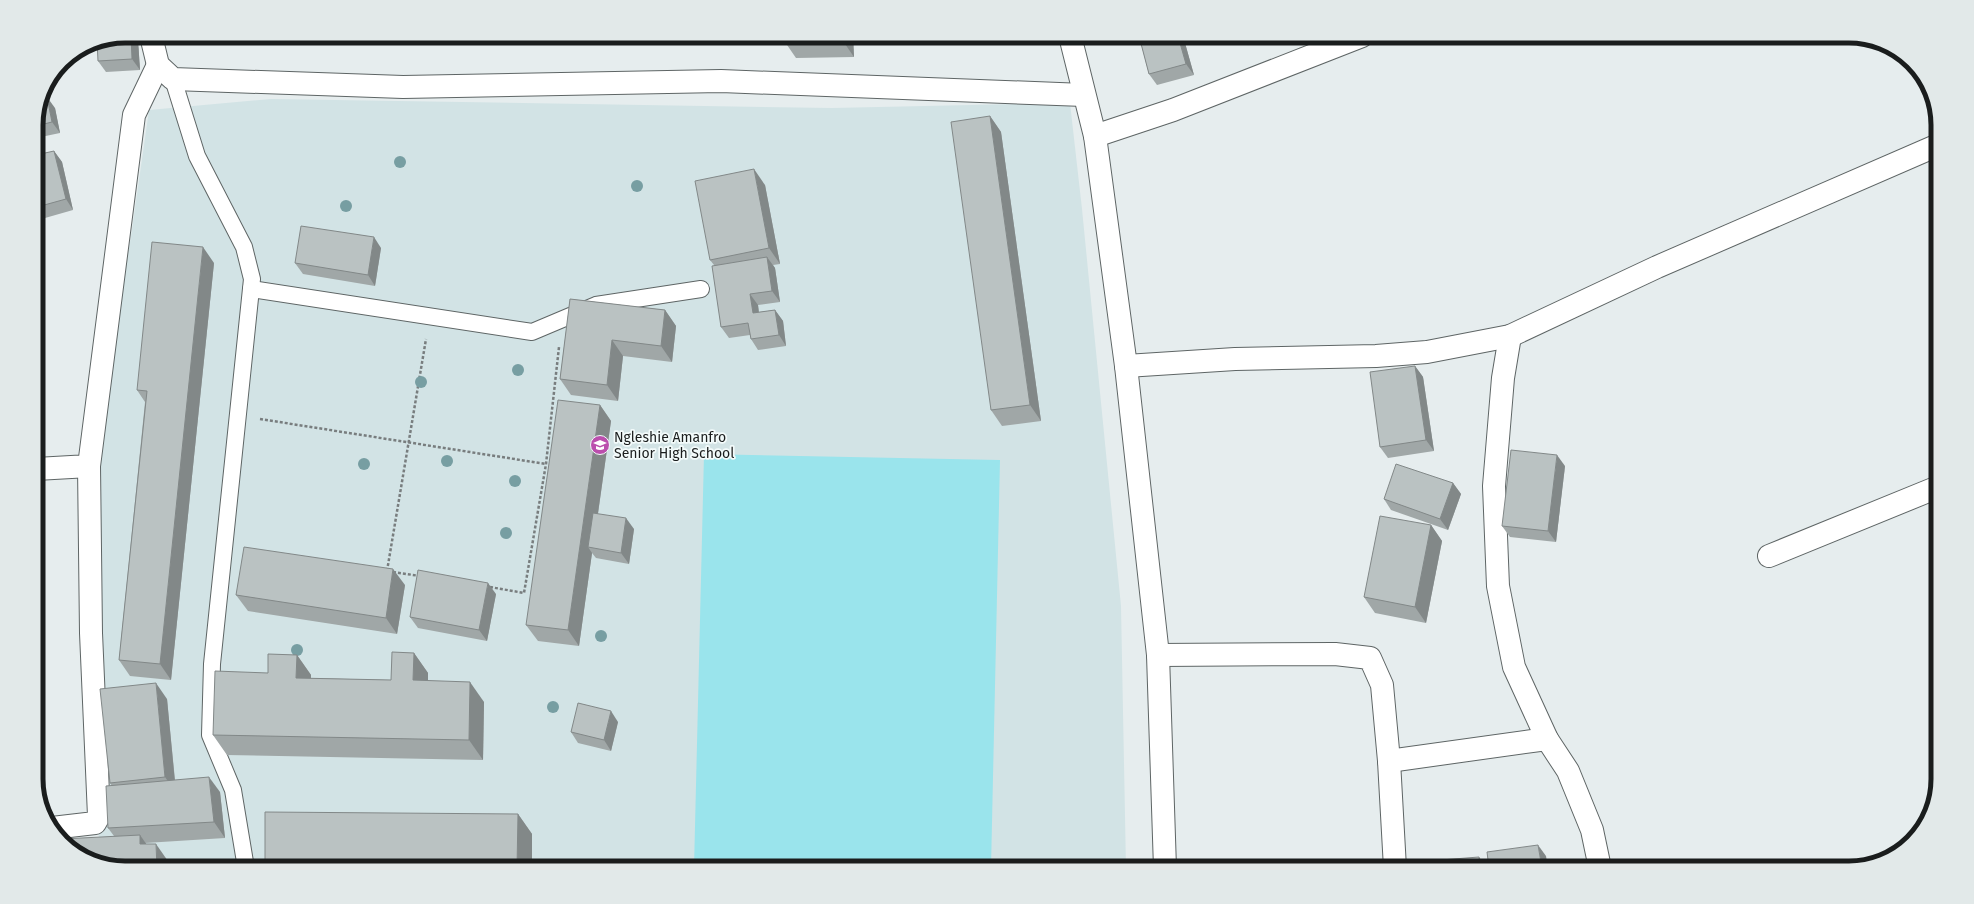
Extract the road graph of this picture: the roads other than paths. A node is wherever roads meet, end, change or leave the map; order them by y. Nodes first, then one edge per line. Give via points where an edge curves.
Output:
1 (152, 43) edge
2 (1072, 43) edge
3 (1344, 43) edge
4 (158, 65) junction
5 (173, 79) junction
6 (1084, 95) junction
7 (1095, 136) junction
8 (1931, 148) edge
9 (251, 289) junction
10 (701, 289) dead end
11 (1510, 336) junction
12 (1126, 366) junction
13 (89, 466) junction
14 (43, 469) edge
15 (1931, 490) edge
16 (1769, 556) dead end
17 (1158, 655) junction
18 (1547, 739) junction
19 (1389, 761) junction
20 (59, 827) edge
21 (245, 861) edge
22 (1164, 861) edge
23 (1395, 861) edge
24 (1599, 861) edge

1 - 4 street
2 - 6 street
3 - 7 street via 1173,110
4 - 5 street
4 - 13 street via 134,116
5 - 6 street via 403,86 721,81
5 - 9 lane via 197,156 244,247 252,279
6 - 7 street
7 - 12 street
8 - 11 street via 1656,266
9 - 10 lane via 532,332 596,305
9 - 21 lane via 212,664 210,735 233,790
11 - 12 street via 1427,352 1376,356 1235,359
11 - 18 street via 1503,378 1494,486 1498,586 1514,667
12 - 17 street
13 - 14 street
13 - 20 street via 90,633 99,816 95,823
15 - 16 street
17 - 19 street via 1335,654 1370,658 1382,685
17 - 22 street
18 - 19 street
18 - 24 street via 1568,770 1592,830
19 - 23 street

